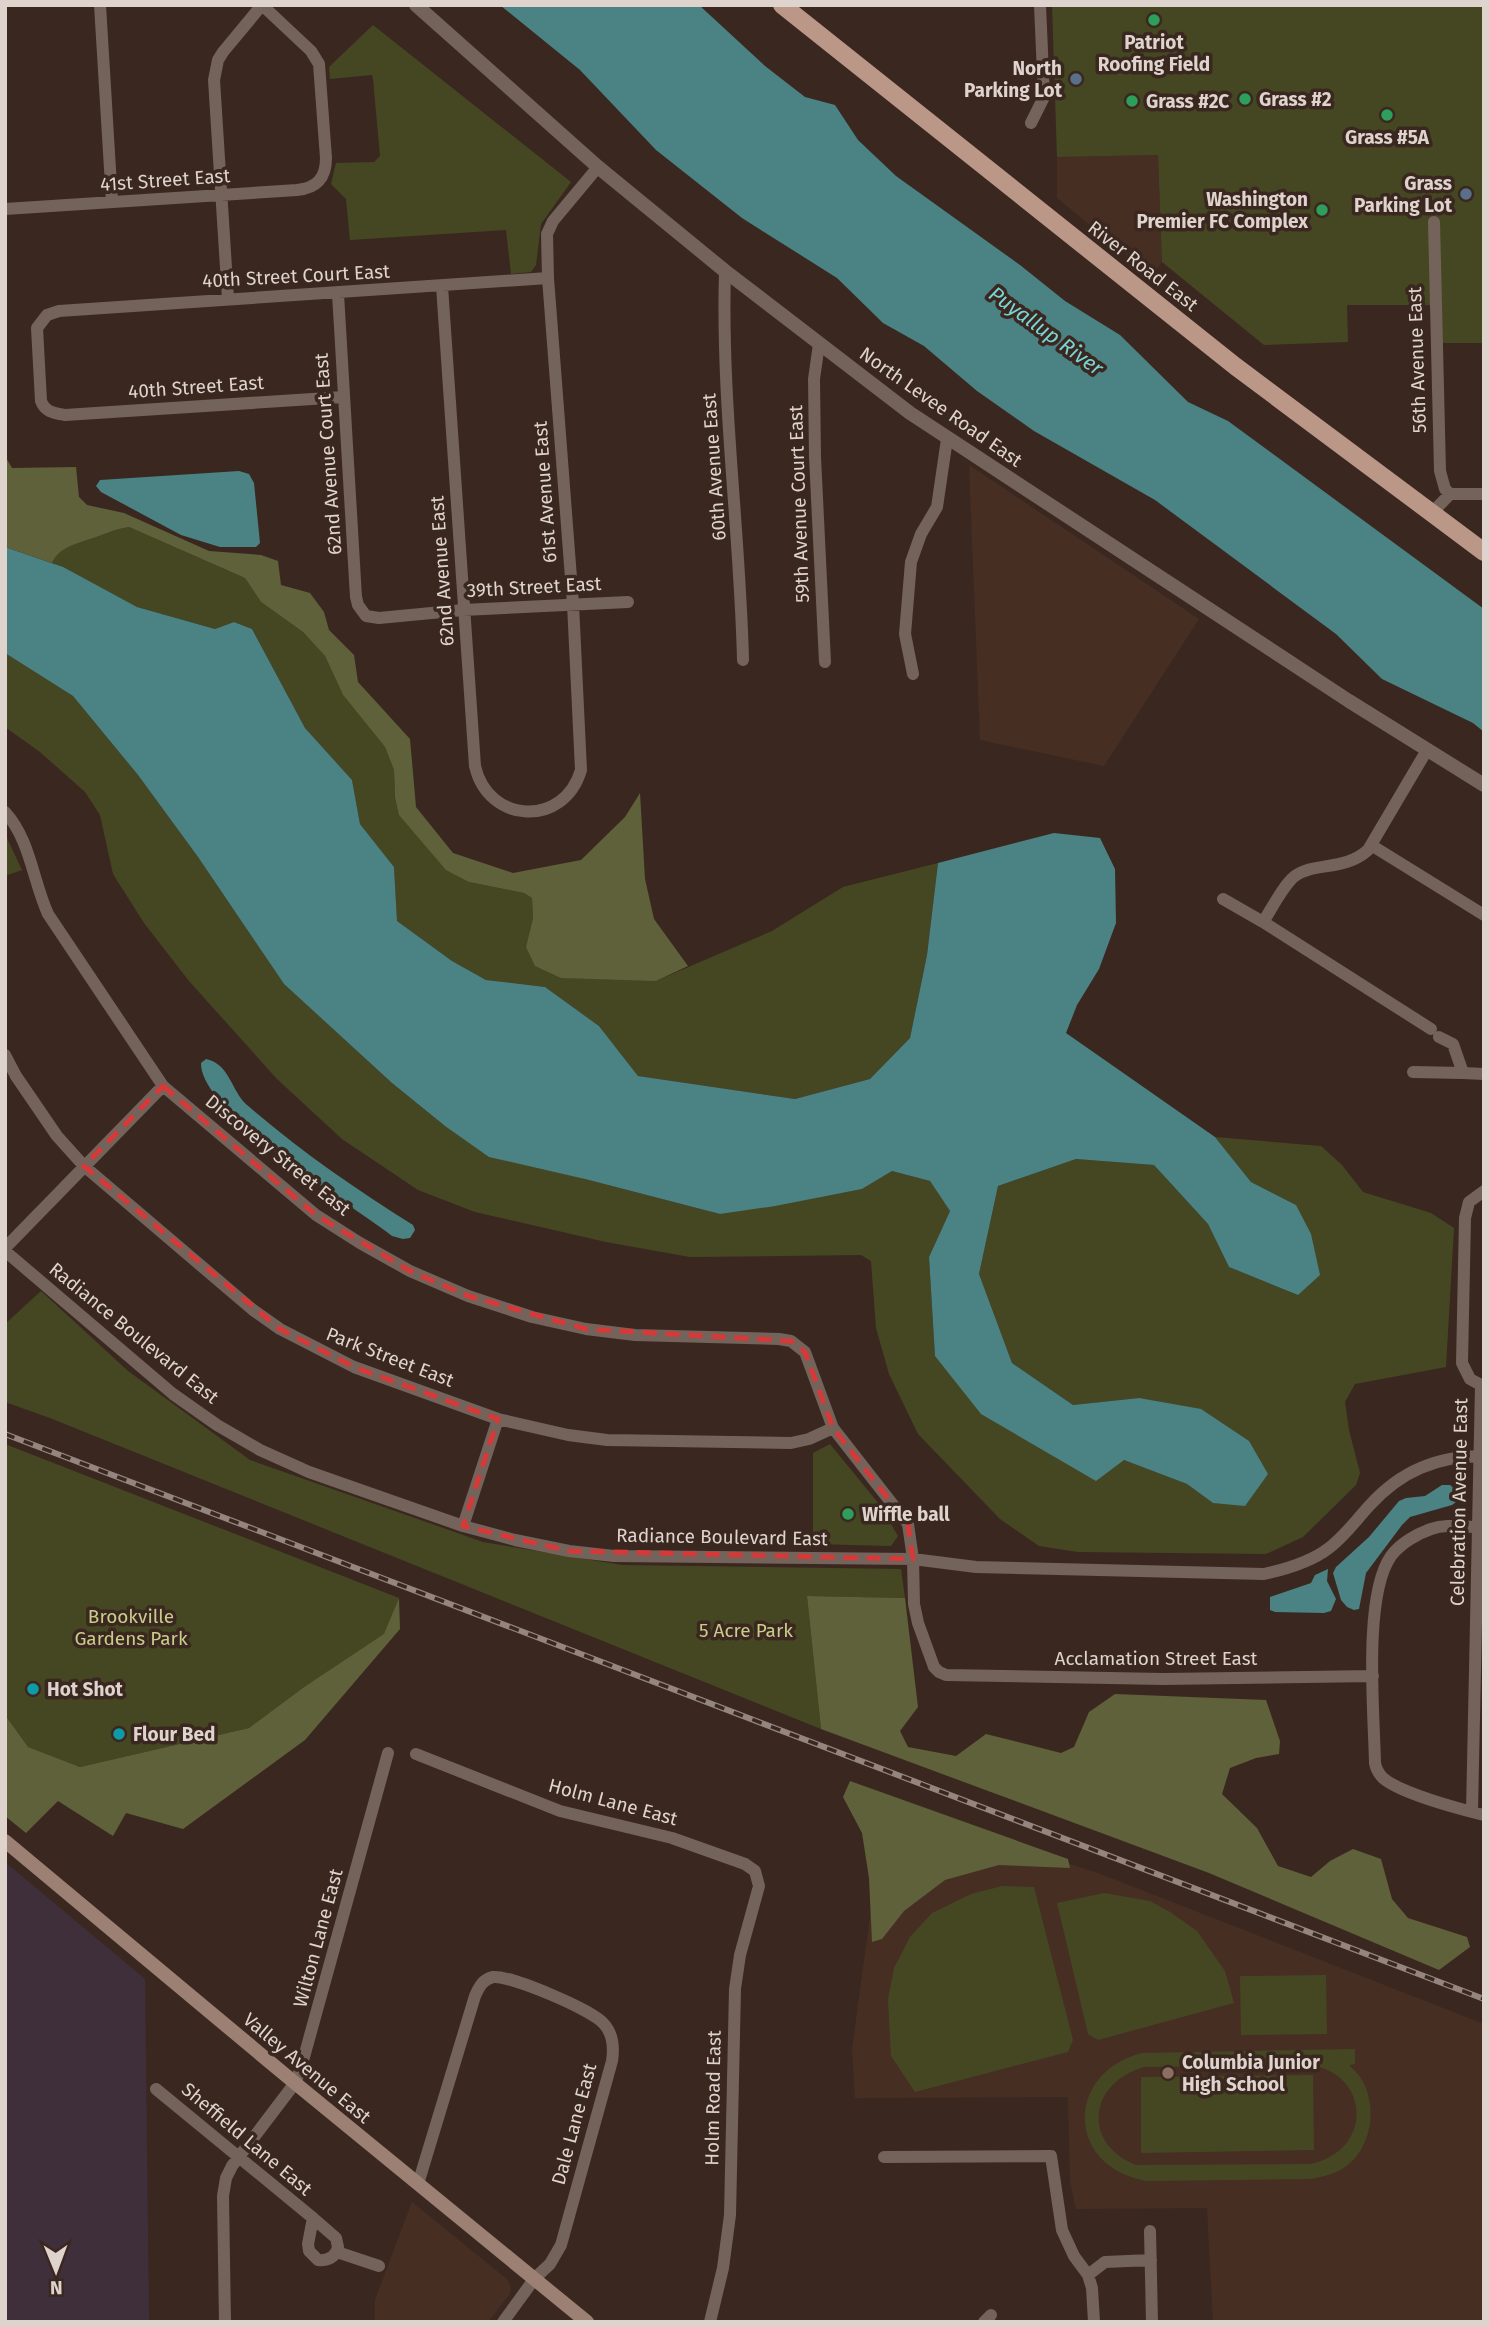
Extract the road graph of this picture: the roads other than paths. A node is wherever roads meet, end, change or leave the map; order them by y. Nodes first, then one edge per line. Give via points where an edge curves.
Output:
1 (100, 5) edge
2 (263, 5) edge
3 (416, 5) edge
4 (782, 5) edge
5 (1040, 5) edge
6 (1031, 123) dead end
7 (598, 167) junction
8 (5, 195) edge
9 (220, 195) junction
10 (112, 202) junction
11 (6, 209) edge
12 (1434, 222) dead end
13 (725, 271) junction
14 (548, 278) junction
15 (442, 286) junction
16 (338, 294) junction
17 (228, 299) junction
18 (818, 344) junction
19 (343, 397) junction
20 (52, 413) joint
21 (947, 439) junction
22 (1450, 494) junction
23 (1484, 494) edge
24 (1431, 514) junction
25 (1484, 552) edge
26 (628, 602) dead end
27 (573, 604) junction
28 (463, 610) junction
29 (361, 611) joint
30 (743, 660) dead end
31 (825, 662) dead end
32 (913, 674) dead end
33 (1427, 750) junction
34 (1484, 785) edge
35 (539, 811) joint
36 (5, 812) edge
37 (1371, 845) junction
38 (1223, 899) dead end
39 (1484, 915) edge
40 (1264, 922) junction
41 (5, 1055) edge
42 (1413, 1072) dead end
43 (1463, 1073) junction
44 (1484, 1074) edge
45 (163, 1086) junction
46 (84, 1166) junction
47 (1484, 1191) edge
48 (5, 1250) edge
49 (1482, 1385) edge
50 (498, 1419) junction
51 (833, 1428) junction
52 (1481, 1456) edge
53 (463, 1526) junction
54 (1481, 1527) edge
55 (913, 1559) junction
56 (1373, 1676) junction
57 (388, 1753) dead end
58 (416, 1754) dead end
59 (1478, 1813) edge
60 (5, 1841) edge
61 (757, 1875) joint
62 (295, 2083) junction
63 (156, 2088) dead end
64 (239, 2157) junction
65 (884, 2157) dead end
66 (919, 2159) junction
67 (918, 2172) dead end
68 (418, 2184) junction
69 (313, 2218) junction
70 (1150, 2231) dead end
71 (337, 2252) junction
72 (1151, 2260) junction
73 (379, 2266) dead end
74 (1088, 2274) junction
75 (535, 2277) junction
76 (225, 2322) edge
77 (503, 2322) edge
78 (587, 2322) edge
79 (710, 2322) edge
80 (1094, 2322) edge
81 (1152, 2322) edge

1 - 10 street
2 - 9 street via 223,52 216,68 213,94
2 - 9 street, 41st Street East via 311,51 318,64 326,158 323,178 305,189
3 - 7 street, North Levee Road East
4 - 24 main road, River Road East via 1235,366
5 - 6 street via 1044,97
7 - 13 street, North Levee Road East
7 - 14 street, 61st Avenue East via 548,234
8 - 11 street
9 - 10 street, 41st Street East
9 - 17 street
10 - 11 street, 41st Street East
12 - 22 street, 56th Avenue East via 1440,471
13 - 18 street, North Levee Road East
13 - 30 street, 60th Avenue East
14 - 15 street, 40th Street Court East
14 - 27 street, 61st Avenue East
15 - 16 street, 40th Street Court East
15 - 28 street, 62nd Avenue East
16 - 17 street, 40th Street Court East
16 - 19 street, 62nd Avenue Court East
17 - 20 street, 40th Street Court East via 47,315 36,334 41,401
18 - 21 street, North Levee Road East
18 - 31 street, 59th Avenue Court East via 815,457
19 - 20 street, 40th Street East
19 - 29 street, 62nd Avenue Court East via 356,597
21 - 32 street via 937,507 911,562 905,634
21 - 33 street, North Levee Road East
22 - 23 street
22 - 24 street
24 - 25 main road, River Road East
26 - 27 street, 39th Street East
27 - 28 street, 39th Street East
27 - 35 street, 61st Avenue East via 581,770 567,796
28 - 29 street, 39th Street East via 379,618
28 - 35 street, 62nd Avenue East via 477,778 496,802 516,810
33 - 34 street, North Levee Road East
33 - 37 street
36 - 45 street, Discovery Street East via 24,846 48,914
37 - 39 street
37 - 40 street via 1353,861 1294,877
38 - 40 street
40 - 43 street via 1453,1044
41 - 46 street, Park Street East via 57,1136
42 - 43 street
43 - 44 street
45 - 46 street
45 - 51 street, Discovery Street East via 316,1215 410,1271 468,1296 586,1329 779,1339 799,1345 806,1352
46 - 48 street
46 - 50 street, Park Street East via 280,1329 354,1367
47 - 49 street, Celebration Avenue East via 1469,1202 1465,1218 1462,1363 1470,1379
48 - 53 street, Radiance Boulevard East via 173,1394 217,1425 309,1472
49 - 52 street, Celebration Avenue East
50 - 51 street, Park Street East via 607,1440 791,1443
50 - 53 street
51 - 55 street via 908,1524
52 - 54 street, Celebration Avenue East
52 - 55 street, Radiance Boulevard East via 1452,1457 1409,1471 1386,1488 1327,1550 1265,1574 976,1567
53 - 55 street, Radiance Boulevard East via 515,1541 614,1556
54 - 56 street via 1428,1530 1390,1558 1377,1592
54 - 59 street, Celebration Avenue East
55 - 56 street, Acclamation Street East via 914,1604 929,1658 946,1675
56 - 59 street via 1377,1771 1388,1781 1448,1806
57 - 62 street, Wilton Lane East
58 - 61 street, Holm Lane East via 560,1811 709,1850 745,1864
60 - 62 main road, Valley Avenue East
61 - 79 street, Holm Road East via 759,1886 735,1989 730,2215
62 - 64 street, Wilton Lane East
62 - 68 main road, Valley Avenue East
63 - 64 street, Sheffield Lane East
64 - 69 street, Sheffield Lane East
64 - 76 street, Wilton Lane East via 224,2188
65 - 66 street
66 - 67 street
66 - 74 street via 1051,2157 1062,2230
68 - 75 main road, Valley Avenue East
68 - 75 street, Dale Lane East via 475,1996 483,1983 507,1978 600,2019 611,2038 611,2066 561,2245
69 - 71 street, Sheffield Lane East via 336,2238
69 - 71 street, Sheffield Lane East via 310,2253 324,2260
70 - 72 street
71 - 73 street
72 - 74 street via 1105,2262
72 - 81 street
74 - 80 street
75 - 77 street
75 - 78 main road, Valley Avenue East

